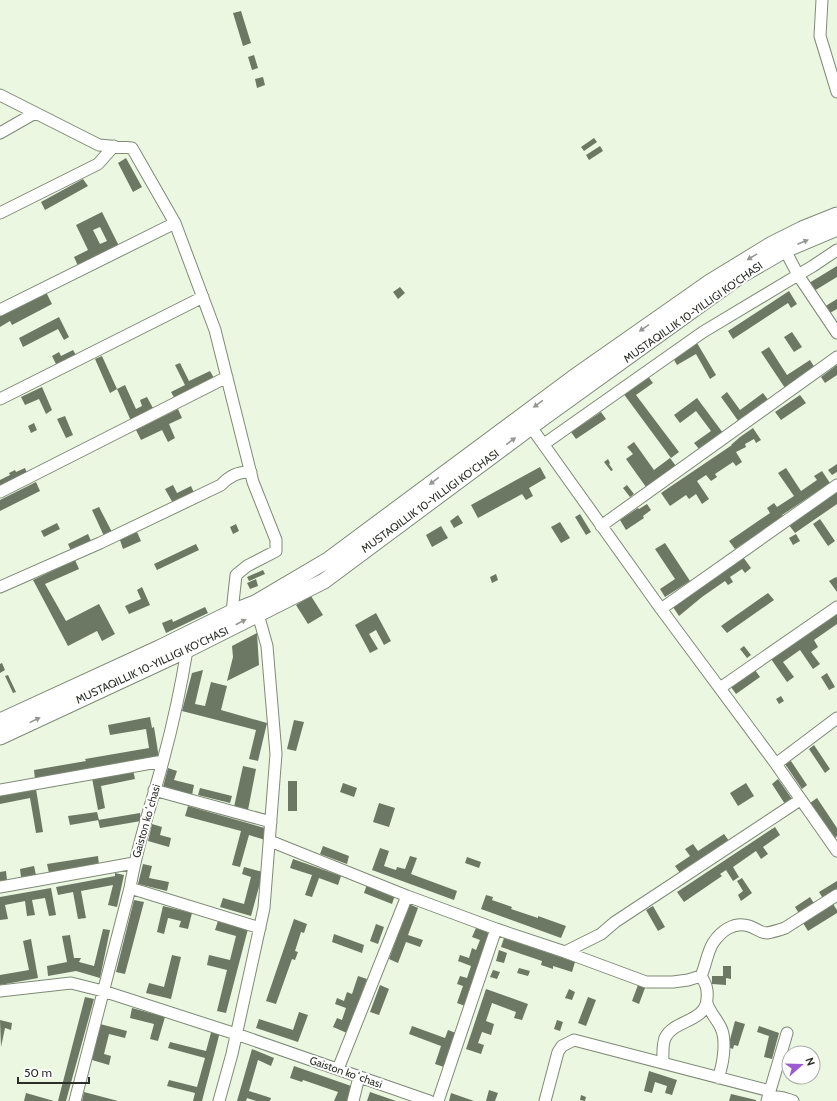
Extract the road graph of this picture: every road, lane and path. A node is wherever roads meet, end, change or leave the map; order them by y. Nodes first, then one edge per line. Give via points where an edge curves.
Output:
1 (822, 0) edge
2 (837, 92) edge
3 (0, 95) edge
4 (35, 113) junction
5 (0, 133) edge
6 (114, 146) junction
7 (0, 213) edge
8 (837, 215) edge
9 (175, 223) junction
10 (837, 228) edge
11 (785, 250) junction
12 (837, 250) edge
13 (798, 275) junction
14 (202, 297) junction
15 (0, 310) edge
16 (837, 333) edge
17 (837, 357) edge
18 (227, 377) junction
19 (0, 399) edge
20 (531, 426) junction
21 (544, 444) junction
22 (251, 472) junction
23 (837, 485) edge
24 (0, 492) edge
25 (601, 526) junction
26 (0, 587) edge
27 (837, 607) edge
28 (256, 608) junction
29 (661, 609) junction
30 (232, 612) junction
31 (187, 650) junction
32 (720, 688) junction
33 (837, 718) edge
34 (0, 721) edge
35 (0, 736) edge
36 (163, 761) junction
37 (776, 764) junction
38 (0, 790) edge
39 (154, 790) junction
40 (800, 800) junction
41 (271, 822) junction
42 (270, 841) junction
43 (836, 847) edge
44 (134, 863) junction
45 (0, 887) edge
46 (130, 888) junction
47 (837, 894) edge
48 (407, 896) junction
49 (260, 928) junction
50 (496, 929) junction
51 (565, 952) junction
52 (701, 976) junction
53 (0, 991) edge
54 (103, 991) junction
55 (707, 1003) junction
56 (787, 1033) dead end
57 (236, 1034) junction
58 (663, 1064) junction
59 (338, 1069) junction
60 (359, 1077) junction
61 (718, 1078) junction
62 (768, 1098) edge
63 (75, 1101) edge
64 (219, 1101) edge
65 (353, 1101) edge
66 (429, 1101) edge
67 (438, 1101) edge
68 (544, 1101) edge
69 (793, 1101) edge

1 - 2 street via 820,36
3 - 4 street
4 - 5 street
4 - 6 street via 99,145
6 - 7 street via 98,164
6 - 9 street via 132,148
8 -> 28 main road, MUSTAQILLIK 10-YILLIGI KO'CHASI via 772,244 710,282 573,378 328,560
9 - 14 street
9 - 15 street
11 -> 10 main road, MUSTAQILLIK 10-YILLIGI KO'CHASI
11 - 13 street
11 - 20 main road, MUSTAQILLIK 10-YILLIGI KO'CHASI via 740,276
12 - 13 street
13 - 16 street
13 - 21 street via 703,332
14 - 18 street via 215,330
14 - 19 street
17 - 25 street
18 - 22 street
18 - 24 street
20 - 21 street
28 -> 20 main road, MUSTAQILLIK 10-YILLIGI KO'CHASI via 324,581
21 - 25 street
22 - 26 street via 232,476 221,484 136,526
22 - 30 street via 276,540 276,551 246,566 236,575
23 - 29 street
25 - 29 street
27 - 32 street
28 - 30 main road, MUSTAQILLIK 10-YILLIGI KO'CHASI
31 -> 28 main road, MUSTAQILLIK 10-YILLIGI KO'CHASI
28 - 41 street via 267,646 276,754
29 - 32 street
30 - 34 main road, MUSTAQILLIK 10-YILLIGI KO'CHASI
35 -> 31 main road, MUSTAQILLIK 10-YILLIGI KO'CHASI
31 - 36 street, Gaiston koʻchasi via 182,683
32 - 37 street
33 - 37 street
36 - 38 street
36 - 39 street, Gaiston koʻchasi
37 - 40 street
39 - 41 street
39 - 44 street, Gaiston koʻchasi
40 - 43 street
40 - 51 street via 615,922 601,934
41 - 42 street
42 - 48 street
42 - 49 street
44 - 45 street
44 - 46 street, Gaiston koʻchasi
46 - 49 street
46 - 54 street, Gaiston koʻchasi
47 - 52 street via 785,928 776,931 766,933 750,926 731,926 713,943
48 - 50 street
48 - 59 street
49 - 57 street
50 - 51 street
50 - 67 street
51 - 52 street via 646,982 673,982
52 - 55 street via 708,992
53 - 54 street via 71,982
54 - 57 street, Gaiston koʻchasi
54 - 63 street, Gaiston koʻchasi
55 - 58 street via 701,1013 669,1033 665,1039
55 - 61 street via 723,1032 722,1066
56 - 62 street
57 - 59 street, Gaiston koʻchasi
57 - 64 street
58 - 61 street
58 - 68 street via 574,1040 562,1046 558,1052
59 - 60 street, Gaiston koʻchasi
60 - 65 street
60 - 66 street, Gaiston koʻchasi
61 - 62 street
62 - 69 street via 778,1096

